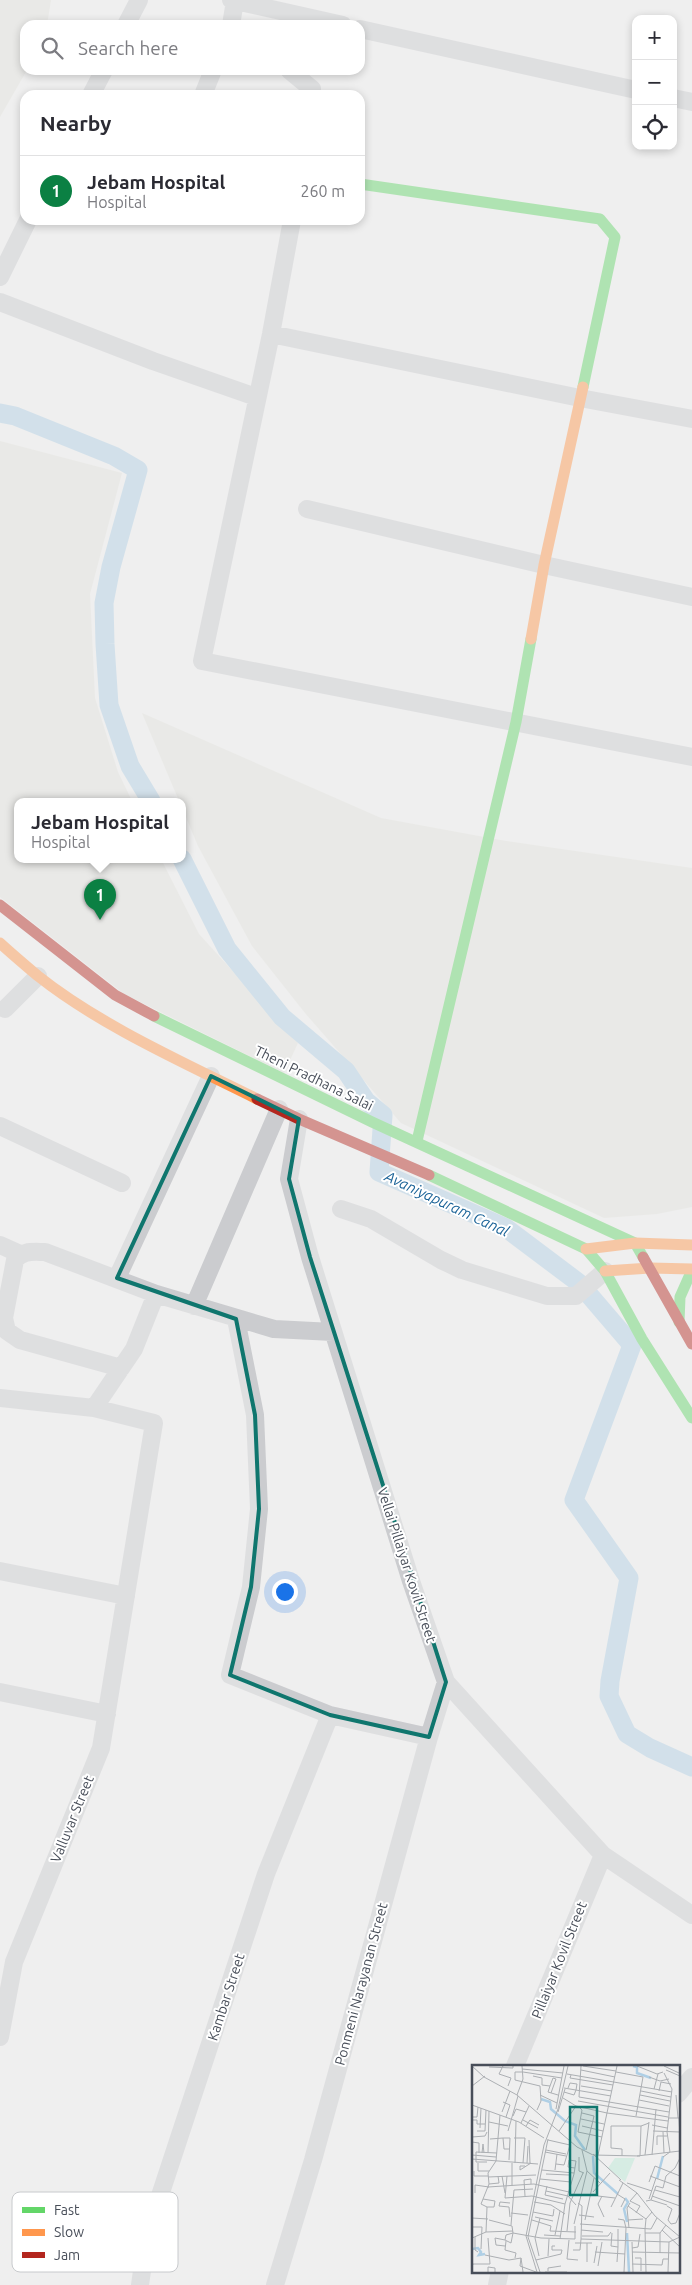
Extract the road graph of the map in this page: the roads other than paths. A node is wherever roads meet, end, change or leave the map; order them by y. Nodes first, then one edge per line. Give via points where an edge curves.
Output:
1 (139, 0) edge
2 (233, 1) edge
3 (129, 20) edge
4 (231, 20) edge
5 (320, 20) edge
6 (365, 30) edge
7 (101, 75) edge
8 (211, 75) edge
9 (295, 75) edge
10 (632, 89) edge
11 (94, 90) edge
12 (205, 90) edge
13 (312, 90) edge
14 (677, 99) edge
15 (692, 102) edge
16 (365, 185) edge
17 (26, 225) edge
18 (291, 225) edge
19 (0, 277) edge
20 (0, 302) edge
21 (271, 334) junction
22 (256, 397) junction
23 (580, 398) junction
24 (692, 419) edge
25 (306, 509) dead end
26 (544, 565) junction
27 (692, 596) edge
28 (516, 722) junction
29 (692, 757) edge
30 (0, 905) edge
31 (0, 943) edge
32 (38, 976) junction
33 (2, 1011) edge
34 (211, 1076) junction
35 (279, 1109) junction
36 (299, 1119) junction
37 (0, 1126) edge
38 (417, 1141) junction
39 (122, 1183) dead end
40 (341, 1209) dead end
41 (692, 1236) edge
42 (634, 1243) junction
43 (675, 1244) junction
44 (0, 1245) edge
45 (692, 1245) edge
46 (586, 1249) junction
47 (20, 1254) junction
48 (650, 1268) junction
49 (692, 1270) edge
50 (605, 1272) junction
51 (117, 1278) junction
52 (156, 1294) junction
53 (194, 1306) junction
54 (236, 1318) junction
55 (679, 1322) junction
56 (333, 1332) junction
57 (692, 1344) edge
58 (120, 1368) junction
59 (0, 1398) edge
60 (94, 1408) junction
61 (692, 1418) edge
62 (0, 1571) edge
63 (126, 1596) junction
64 (446, 1682) junction
65 (0, 1692) edge
66 (107, 1714) junction
67 (330, 1715) junction
68 (429, 1737) junction
69 (603, 1854) junction
70 (692, 1915) edge
71 (7, 1962) edge
72 (0, 2037) edge
73 (515, 2065) edge
74 (692, 2077) edge
75 (680, 2092) edge
76 (161, 2192) edge
77 (142, 2272) edge
78 (500, 2272) edge
79 (140, 2285) edge
80 (275, 2285) edge
81 (497, 2285) edge

1 - 3 street
2 - 4 street
2 - 5 street
6 - 10 street
7 - 11 street
8 - 12 street
9 - 13 street
14 - 15 street
16 - 23 main road via 600,220 615,237
17 - 19 street
18 - 21 street
20 - 22 street
21 - 22 street
21 - 23 street
22 - 28 street via 202,661
23 - 24 street
23 - 26 main road
25 - 26 street
26 - 27 street
26 - 28 main road
28 - 29 street
28 - 38 main road
30 - 38 main road, Theni Pradhana Salai via 115,995 185,1032
31 - 32 main road
32 - 33 street
32 - 34 main road via 85,1008
34 - 35 main road
34 - 51 street
35 - 36 main road
35 - 53 street
36 - 46 main road via 391,1157
36 - 56 street, Vellai Pillaiyar Kovil Street via 289,1179
37 - 39 street
38 - 42 main road, Theni Pradhana Salai
40 - 50 street via 371,1219 462,1270 547,1296 581,1292
41 - 43 main road
42 - 43 main road
42 - 46 main road
42 - 48 main road
43 - 45 main road
44 - 47 street
46 - 50 main road
47 - 51 street via 45,1252
47 - 58 street via 15,1260 4,1318 7,1331 20,1340
48 - 49 main road
48 - 50 main road
48 - 55 main road
49 - 55 main road via 680,1297
50 - 61 main road via 642,1339
51 - 52 street
52 - 53 street
52 - 58 street via 134,1349
53 - 54 street
54 - 56 street via 274,1329
54 - 67 street via 256,1415 259,1508 251,1587 230,1675
55 - 57 main road
56 - 64 street, Vellai Pillaiyar Kovil Street
58 - 60 street
59 - 60 street
60 - 63 street, Valluvar Street via 154,1423
62 - 63 street
63 - 66 street, Valluvar Street
64 - 68 street, Ponmeni Narayanan Street
64 - 69 street, Vellai Pillaiyar Kovil Street
65 - 66 street
66 - 71 street, Valluvar Street via 101,1748
67 - 68 street
67 - 76 street, Kambar Street via 266,1874
68 - 80 street, Ponmeni Narayanan Street via 313,2160
69 - 70 street, Vellai Pillaiyar Kovil Street
69 - 73 street, Pillaiyar Kovil Street
71 - 72 street, Valluvar Street
74 - 75 street
77 - 79 street, Kambar Street
78 - 81 street

